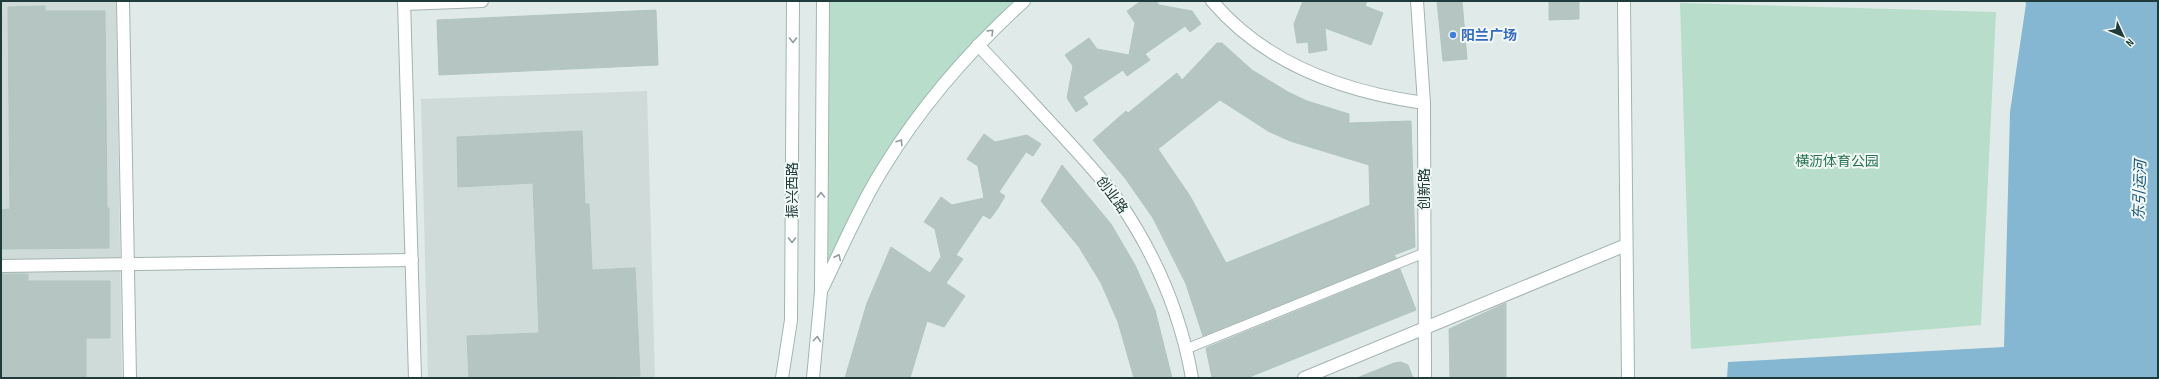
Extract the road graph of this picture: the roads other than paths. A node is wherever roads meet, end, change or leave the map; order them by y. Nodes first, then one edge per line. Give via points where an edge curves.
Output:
1 (123, 1) edge
2 (482, 1) edge
3 (794, 1) edge
4 (823, 1) edge
5 (1024, 1) edge
6 (1212, 1) edge
7 (1417, 1) edge
8 (1624, 1) edge
9 (404, 3) edge
10 (978, 45) junction
11 (1424, 103) junction
12 (1626, 245) junction
13 (1424, 253) junction
14 (412, 260) junction
15 (128, 264) junction
16 (1, 266) edge
17 (821, 292) junction
18 (1425, 329) junction
19 (1186, 349) junction
20 (130, 378) edge
21 (415, 378) edge
22 (782, 378) edge
23 (813, 378) edge
24 (1192, 378) edge
25 (1304, 378) edge
26 (1425, 378) edge
27 (1628, 378) edge

1 - 15 street
2 - 9 street
3 -> 22 street, 振兴西路 via 791,320
17 -> 4 street, 振兴西路
10 -> 5 street
6 - 11 street via 1245,32 1277,55 1311,74 1385,98
7 - 11 street, 创新路
8 - 12 street
9 - 14 street
17 -> 10 street via 883,168 927,104
10 - 19 street, 创业路 via 1099,176 1119,202 1152,256 1174,309
11 - 13 street, 创新路
12 - 18 street
12 - 27 street
13 - 18 street, 创新路
13 - 19 lane
14 - 15 street
14 - 21 street
15 - 16 street
15 - 20 street
23 -> 17 street, 振兴西路
18 - 25 street
18 - 26 street, 创新路
19 - 24 street, 创业路

